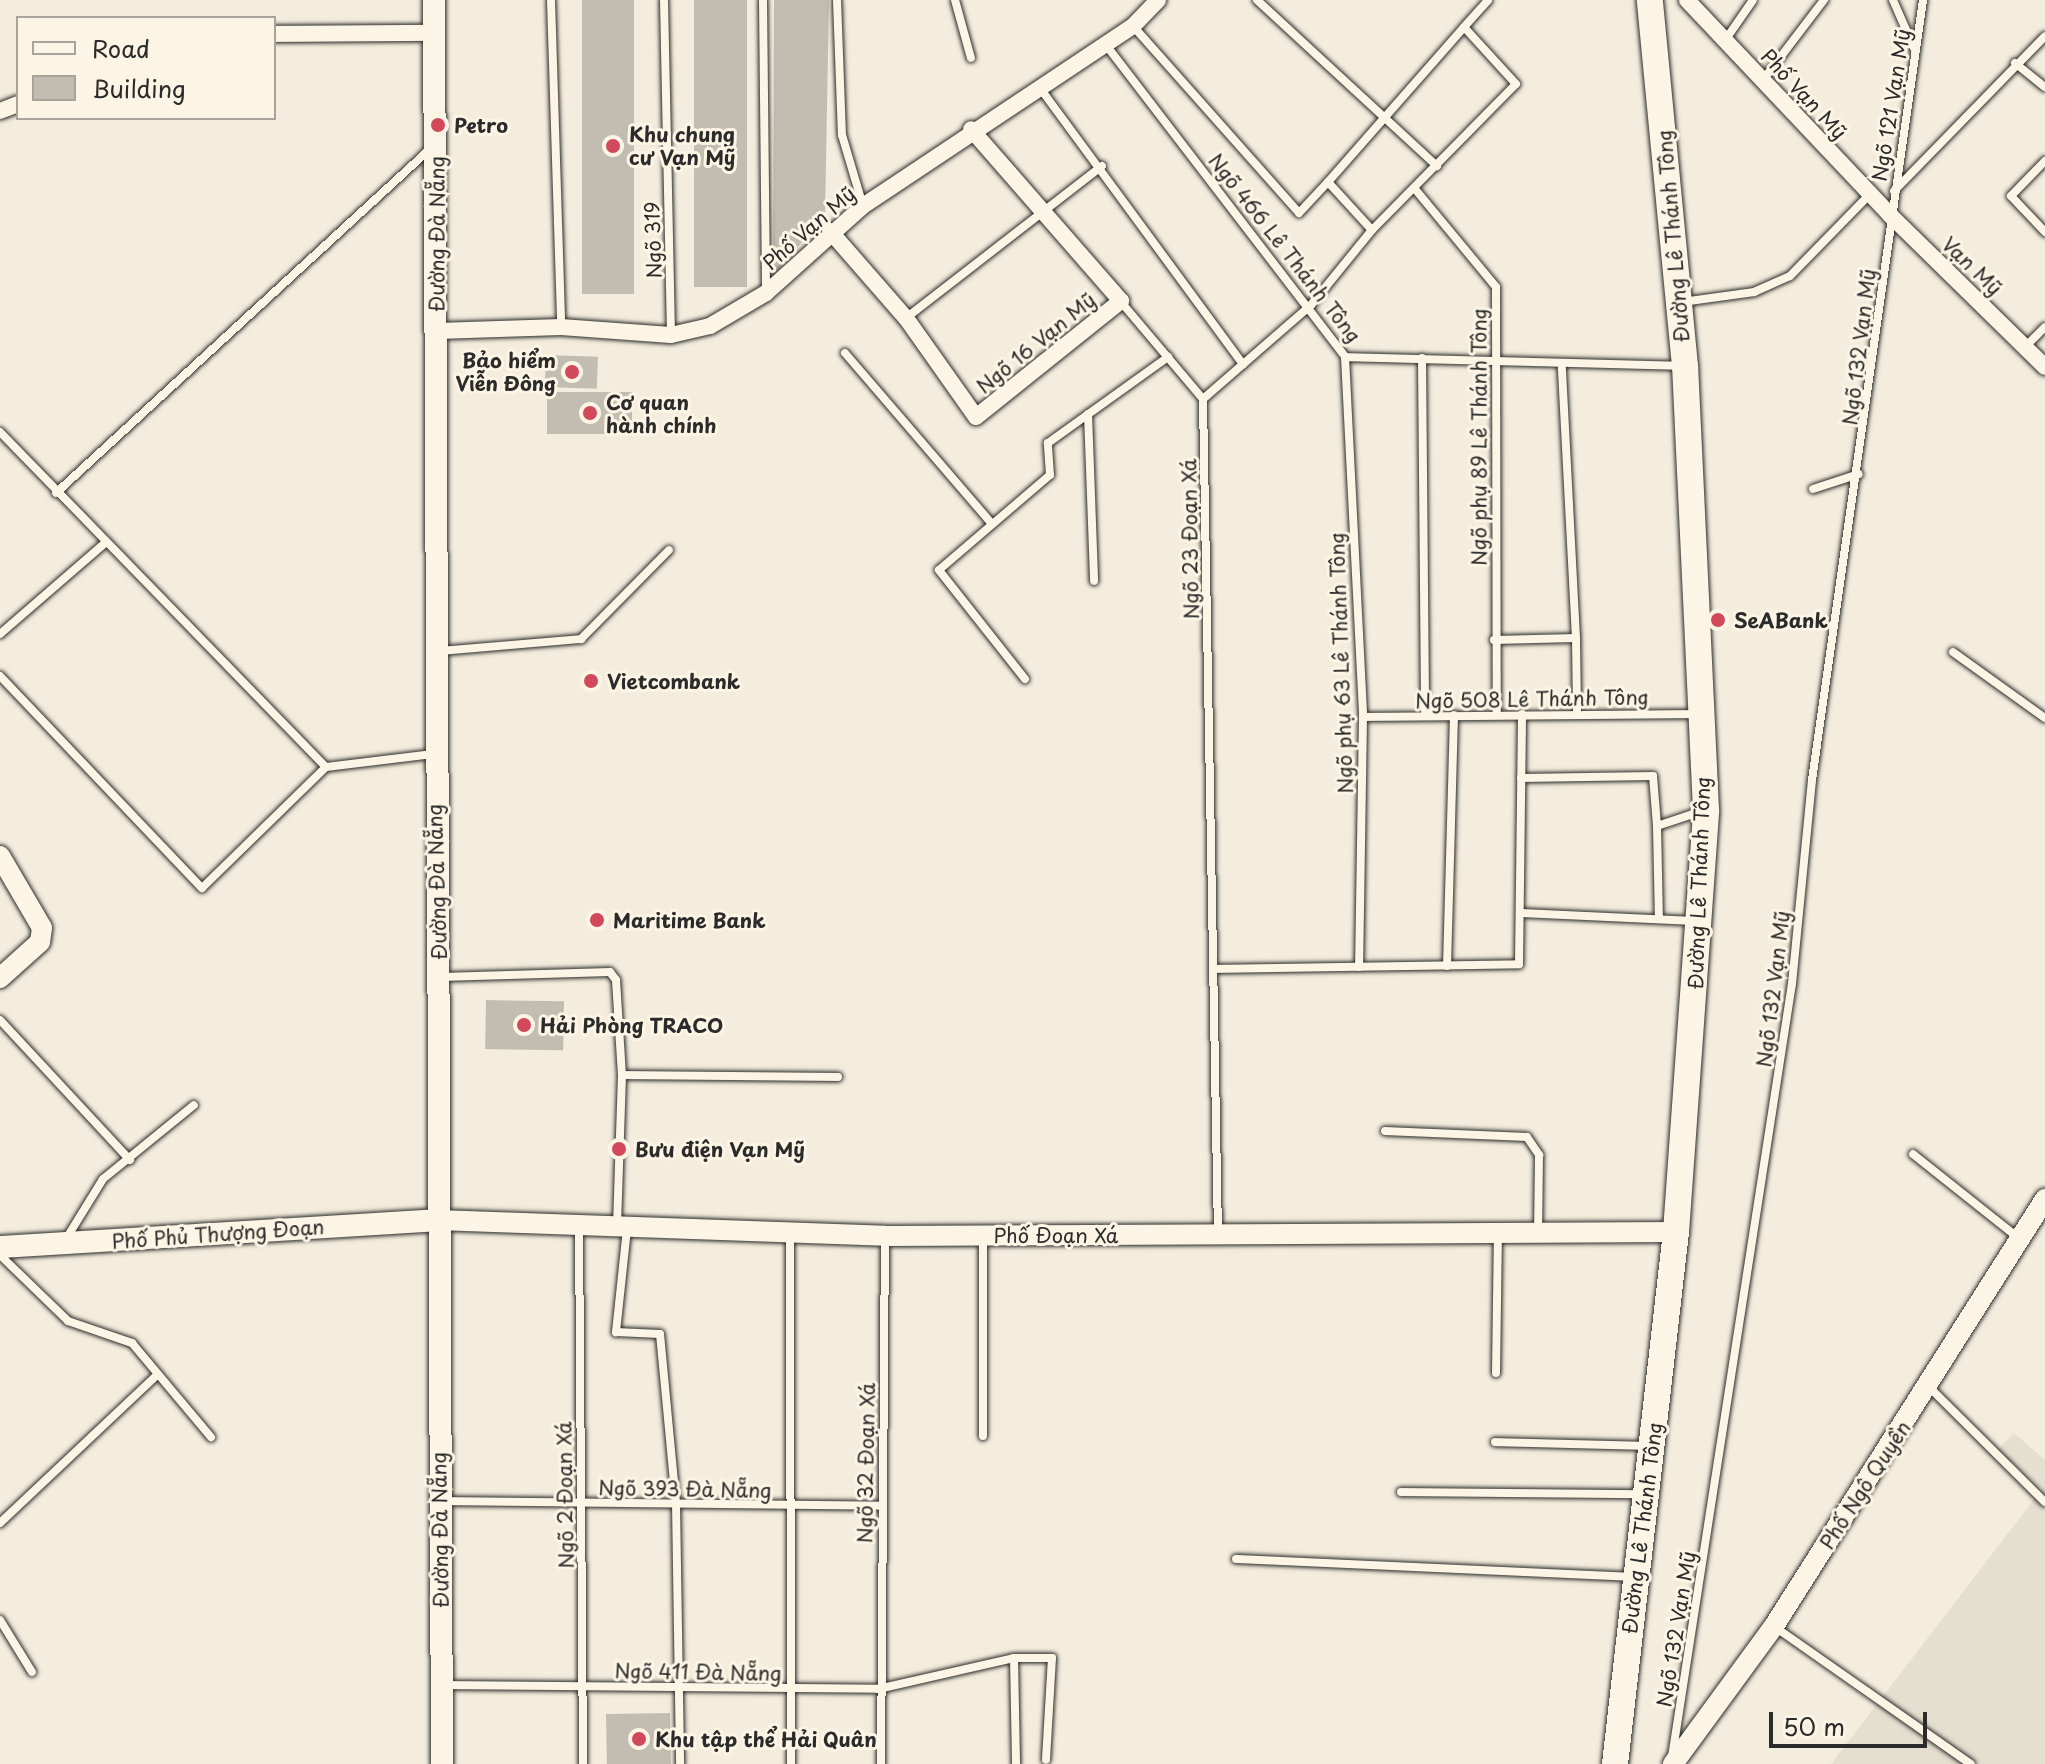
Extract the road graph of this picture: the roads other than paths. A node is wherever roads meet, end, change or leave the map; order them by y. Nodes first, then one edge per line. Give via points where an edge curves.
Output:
1 (434, 0) edge
2 (551, 0) edge
3 (664, 0) edge
4 (763, 0) edge
5 (837, 0) edge
6 (955, 0) edge
7 (1158, 0) edge
8 (1257, 0) edge
9 (1488, 0) edge
10 (1650, 0) edge
11 (1687, 0) edge
12 (1753, 0) edge
13 (1824, 0) edge
14 (1893, 0) edge
15 (1923, 0) edge
16 (1133, 26) junction
17 (1464, 27) junction
18 (434, 33) junction
19 (276, 34) edge
20 (2045, 36) edge
21 (1726, 39) junction
22 (1106, 45) junction
23 (1915, 50) junction
24 (971, 58) dead end
25 (2015, 63) junction
26 (1763, 80) junction
27 (1038, 86) junction
28 (2045, 87) edge
29 (1382, 115) junction
30 (971, 129) junction
31 (437, 142) junction
32 (2045, 161) edge
33 (1102, 166) junction
34 (1437, 166) junction
35 (1328, 182) junction
36 (1415, 189) junction
37 (1894, 191) junction
38 (1870, 194) junction
39 (863, 206) junction
40 (1038, 211) junction
41 (1890, 215) junction
42 (1372, 230) junction
43 (830, 231) junction
44 (2045, 232) edge
45 (766, 293) junction
46 (1121, 301) junction
47 (1679, 302) junction
48 (1311, 305) junction
49 (906, 318) junction
50 (561, 327) junction
51 (2045, 327) edge
52 (437, 331) junction
53 (671, 335) junction
54 (2025, 347) junction
55 (845, 353) dead end
56 (1168, 357) junction
57 (1345, 357) junction
58 (1422, 358) junction
59 (1494, 361) junction
60 (1243, 364) junction
61 (1685, 366) junction
62 (1562, 367) junction
63 (2045, 367) edge
64 (1203, 399) junction
65 (1088, 414) junction
66 (0, 432) edge
67 (1859, 474) junction
68 (1813, 489) dead end
69 (56, 493) junction
70 (992, 524) junction
71 (104, 544) junction
72 (669, 550) dead end
73 (1094, 581) dead end
74 (0, 634) edge
75 (1576, 638) junction
76 (1494, 640) junction
77 (436, 651) junction
78 (1953, 652) dead end
79 (0, 676) edge
80 (1025, 679) dead end
81 (1497, 714) junction
82 (1522, 714) junction
83 (1577, 714) junction
84 (1702, 714) junction
85 (1454, 715) junction
86 (1425, 716) junction
87 (1363, 717) junction
88 (2045, 718) edge
89 (433, 754) junction
90 (326, 767) junction
91 (1521, 778) junction
92 (1706, 810) junction
93 (1657, 826) junction
94 (0, 856) edge
95 (1520, 913) junction
96 (1659, 919) junction
97 (1701, 922) junction
98 (1447, 966) junction
99 (1359, 967) junction
100 (1214, 969) junction
101 (440, 977) junction
102 (0, 978) edge
103 (0, 1020) edge
104 (622, 1075) junction
105 (838, 1077) dead end
106 (194, 1105) dead end
107 (1385, 1131) dead end
108 (1913, 1154) dead end
109 (130, 1160) junction
110 (2045, 1199) edge
111 (437, 1220) junction
112 (579, 1226) junction
113 (622, 1228) junction
114 (1676, 1232) junction
115 (790, 1233) junction
116 (1538, 1233) junction
117 (1498, 1234) junction
118 (983, 1235) junction
119 (885, 1236) junction
120 (1218, 1236) junction
121 (2021, 1240) junction
122 (64, 1243) junction
123 (0, 1247) edge
124 (0, 1255) edge
125 (1496, 1373) dead end
126 (158, 1374) junction
127 (1928, 1387) junction
128 (983, 1436) dead end
129 (211, 1437) dead end
130 (1495, 1442) dead end
131 (1651, 1447) junction
132 (1401, 1492) dead end
133 (1645, 1494) junction
134 (440, 1501) junction
135 (2045, 1502) edge
136 (580, 1503) junction
137 (676, 1503) junction
138 (882, 1506) junction
139 (786, 1507) junction
140 (0, 1523) edge
141 (1236, 1559) dead end
142 (1636, 1577) junction
143 (0, 1620) edge
144 (1774, 1626) junction
145 (1014, 1658) junction
146 (32, 1672) dead end
147 (442, 1685) junction
148 (680, 1685) junction
149 (585, 1687) junction
150 (789, 1689) junction
151 (878, 1689) junction
152 (1046, 1760) dead end
153 (442, 1764) edge
154 (583, 1764) edge
155 (680, 1764) edge
156 (791, 1764) edge
157 (881, 1764) edge
158 (1016, 1764) edge
159 (1615, 1764) edge
160 (1672, 1764) edge
161 (1971, 1764) edge

1 - 18 main road, Đường Đà Nẵng
2 - 50 lane
3 - 53 lane, Ngõ 319
4 - 45 lane
5 - 39 lane via 842,135
6 - 24 lane
7 - 16 street, Phố Vạn Mỹ
8 - 29 lane
9 - 17 lane
10 - 47 main road, Đường Lê Thánh Tông
11 - 21 street, Phố Vạn Mỹ
12 - 21 lane
13 - 26 lane
14 - 23 lane
15 - 23 lane, Ngõ 121 Vạn Mỹ
16 - 22 street, Phố Vạn Mỹ
16 - 35 lane via 1299,213
17 - 29 lane
17 - 34 lane via 1516,84
18 - 19 street
18 - 31 main road, Đường Đà Nẵng
20 - 25 lane
21 - 26 street, Phố Vạn Mỹ
22 - 27 street, Phố Vạn Mỹ
22 - 48 lane, Ngõ 466 Lê Thánh Tông
23 - 37 lane, Ngõ 121 Vạn Mỹ
25 - 28 lane
25 - 37 lane
26 - 38 street, Phố Vạn Mỹ
27 - 30 street, Phố Vạn Mỹ
27 - 33 lane
29 - 34 lane
29 - 35 lane
30 - 39 street, Phố Vạn Mỹ
30 - 40 street, Ngõ 16 Vạn Mỹ
31 - 52 main road, Đường Đà Nẵng
31 - 69 lane
32 - 44 lane via 2011,196
33 - 40 lane
33 - 60 lane
34 - 36 lane
35 - 42 lane
36 - 42 lane
36 - 59 lane, Ngõ phụ 89 Lê Thánh Tông via 1496,287
37 - 41 lane, Ngõ 121 Vạn Mỹ
38 - 41 street, Phố Vạn Mỹ
38 - 47 lane via 1790,276 1754,292
39 - 43 street, Phố Vạn Mỹ
40 - 46 street, Ngõ 16 Vạn Mỹ
40 - 49 lane
41 - 54 street, Vạn Mỹ
41 - 67 lane, Ngõ 132 Vạn Mỹ
42 - 48 lane
43 - 45 street, Phố Vạn Mỹ
43 - 49 street, Ngõ 16 Vạn Mỹ
45 - 53 street, Phố Vạn Mỹ via 710,326
46 - 49 street, Ngõ 16 Vạn Mỹ via 976,417
46 - 56 lane
47 - 61 main road, Đường Lê Thánh Tông
48 - 57 lane, Ngõ 466 Lê Thánh Tông
48 - 60 lane
50 - 52 street, Phố Vạn Mỹ
50 - 53 street, Phố Vạn Mỹ
51 - 54 lane
52 - 77 main road, Đường Đà Nẵng
54 - 63 street
55 - 70 lane
56 - 64 lane
56 - 65 lane
57 - 58 lane, Ngõ 466 Lê Thánh Tông
57 - 87 lane, Ngõ phụ 63 Lê Thánh Tông
58 - 59 lane, Ngõ 466 Lê Thánh Tông
58 - 86 lane
59 - 62 lane, Ngõ 466 Lê Thánh Tông
59 - 76 lane, Ngõ phụ 89 Lê Thánh Tông
60 - 64 lane
61 - 62 lane, Ngõ 466 Lê Thánh Tông
61 - 84 main road, Đường Lê Thánh Tông
62 - 75 lane
64 - 100 lane, Ngõ 23 Đoạn Xá
65 - 70 lane via 1048,443 1050,475
65 - 73 lane
66 - 69 lane
67 - 68 lane
67 - 160 lane, Ngõ 132 Vạn Mỹ via 1812,780 1792,984
69 - 71 lane
70 - 80 lane via 939,570
71 - 74 lane
71 - 90 lane
72 - 77 lane via 581,639
75 - 76 lane
75 - 83 lane
76 - 81 lane, Ngõ phụ 89 Lê Thánh Tông
77 - 89 main road, Đường Đà Nẵng
78 - 88 lane
79 - 90 lane via 202,888
81 - 82 lane, Ngõ 508 Lê Thánh Tông
81 - 85 lane, Ngõ 508 Lê Thánh Tông
82 - 83 lane, Ngõ 508 Lê Thánh Tông
82 - 91 lane
83 - 84 lane, Ngõ 508 Lê Thánh Tông
84 - 92 main road, Đường Lê Thánh Tông
85 - 86 lane, Ngõ 508 Lê Thánh Tông
85 - 98 lane
86 - 87 lane, Ngõ 508 Lê Thánh Tông
87 - 99 lane, Ngõ phụ 63 Lê Thánh Tông
89 - 90 lane
89 - 101 main road, Đường Đà Nẵng
91 - 93 lane via 1653,776
91 - 95 lane
92 - 93 lane
92 - 97 main road, Đường Lê Thánh Tông
93 - 96 lane
94 - 102 street via 42,928 40,942
95 - 96 lane
95 - 98 lane via 1519,964
96 - 97 lane
97 - 114 main road, Đường Lê Thánh Tông
98 - 99 lane
99 - 100 lane
100 - 120 lane, Ngõ 23 Đoạn Xá
101 - 104 lane via 610,972 616,980
101 - 111 main road, Đường Đà Nẵng
103 - 109 lane
104 - 105 lane
104 - 113 lane
106 - 109 lane
107 - 116 lane via 1527,1137 1539,1155
108 - 121 lane
109 - 122 lane via 84,1200
110 - 121 street, Phố Ngô Quyền
111 - 112 street, Phố Đoạn Xá
111 - 122 main road, Phố Phủ Thượng Đoạn
111 - 134 main road, Đường Đà Nẵng
112 - 113 street, Phố Đoạn Xá
112 - 136 lane, Ngõ 2 Đoạn Xá
113 - 115 street, Phố Đoạn Xá
113 - 137 lane via 616,1332 660,1334
114 - 116 street, Phố Đoạn Xá
114 - 131 main road, Đường Lê Thánh Tông
115 - 119 street, Phố Đoạn Xá
115 - 139 lane
116 - 117 street, Phố Đoạn Xá
117 - 120 street, Phố Đoạn Xá
117 - 125 lane
118 - 119 street, Phố Đoạn Xá
118 - 120 street, Phố Đoạn Xá
118 - 128 lane
119 - 138 lane, Ngõ 32 Đoạn Xá
121 - 127 street, Phố Ngô Quyền
122 - 123 main road, Phố Phủ Thượng Đoạn
124 - 126 lane via 68,1321 132,1343
126 - 129 lane
126 - 140 lane
127 - 135 lane
127 - 144 street, Phố Ngô Quyền
130 - 131 lane
131 - 133 main road, Đường Lê Thánh Tông
132 - 133 lane
133 - 142 main road, Đường Lê Thánh Tông
134 - 136 lane, Ngõ 393 Đà Nẵng
134 - 147 main road, Đường Đà Nẵng
136 - 137 lane, Ngõ 393 Đà Nẵng
136 - 149 lane, Ngõ 2 Đoạn Xá
137 - 139 lane, Ngõ 393 Đà Nẵng
137 - 148 lane
138 - 139 lane, Ngõ 393 Đà Nẵng
138 - 151 lane, Ngõ 32 Đoạn Xá
139 - 150 lane
141 - 142 lane
142 - 159 main road, Đường Lê Thánh Tông
143 - 146 lane
144 - 160 street, Phố Ngô Quyền
144 - 161 lane
145 - 151 lane, Ngõ 411 Đà Nẵng
145 - 152 lane, Ngõ 411 Đà Nẵng via 1052,1658
145 - 158 lane
147 - 149 lane, Ngõ 411 Đà Nẵng
147 - 153 main road, Đường Đà Nẵng
148 - 149 lane, Ngõ 411 Đà Nẵng
148 - 150 lane, Ngõ 411 Đà Nẵng
148 - 155 lane
149 - 154 lane, Ngõ 2 Đoạn Xá
150 - 151 lane, Ngõ 411 Đà Nẵng
150 - 156 lane
151 - 157 lane

